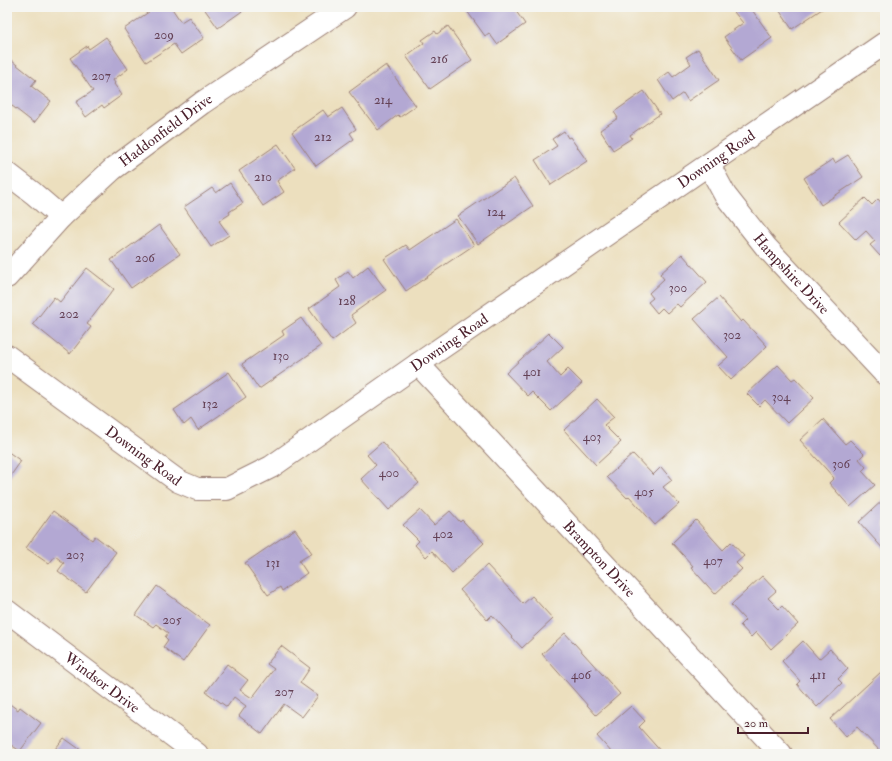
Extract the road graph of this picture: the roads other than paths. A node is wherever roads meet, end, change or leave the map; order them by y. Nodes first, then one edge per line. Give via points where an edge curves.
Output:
1 (345, 7) edge
2 (885, 43) edge
3 (709, 164) junction
4 (7, 173) edge
5 (61, 217) junction
6 (7, 277) edge
7 (7, 356) edge
8 (418, 364) junction
9 (885, 374) edge
10 (7, 611) edge
11 (197, 754) edge
12 (781, 754) edge

1 - 5 street, Haddonfield Drive via 202,103 119,164
2 - 3 street, Downing Road
3 - 8 street, Downing Road
3 - 9 street, Hampshire Drive via 725,195 766,247
4 - 5 street
5 - 6 street, Haddonfield Drive
7 - 8 street, Downing Road via 178,481 197,489 227,489 271,467
8 - 12 street, Brampton Drive
10 - 11 street, Windsor Drive

